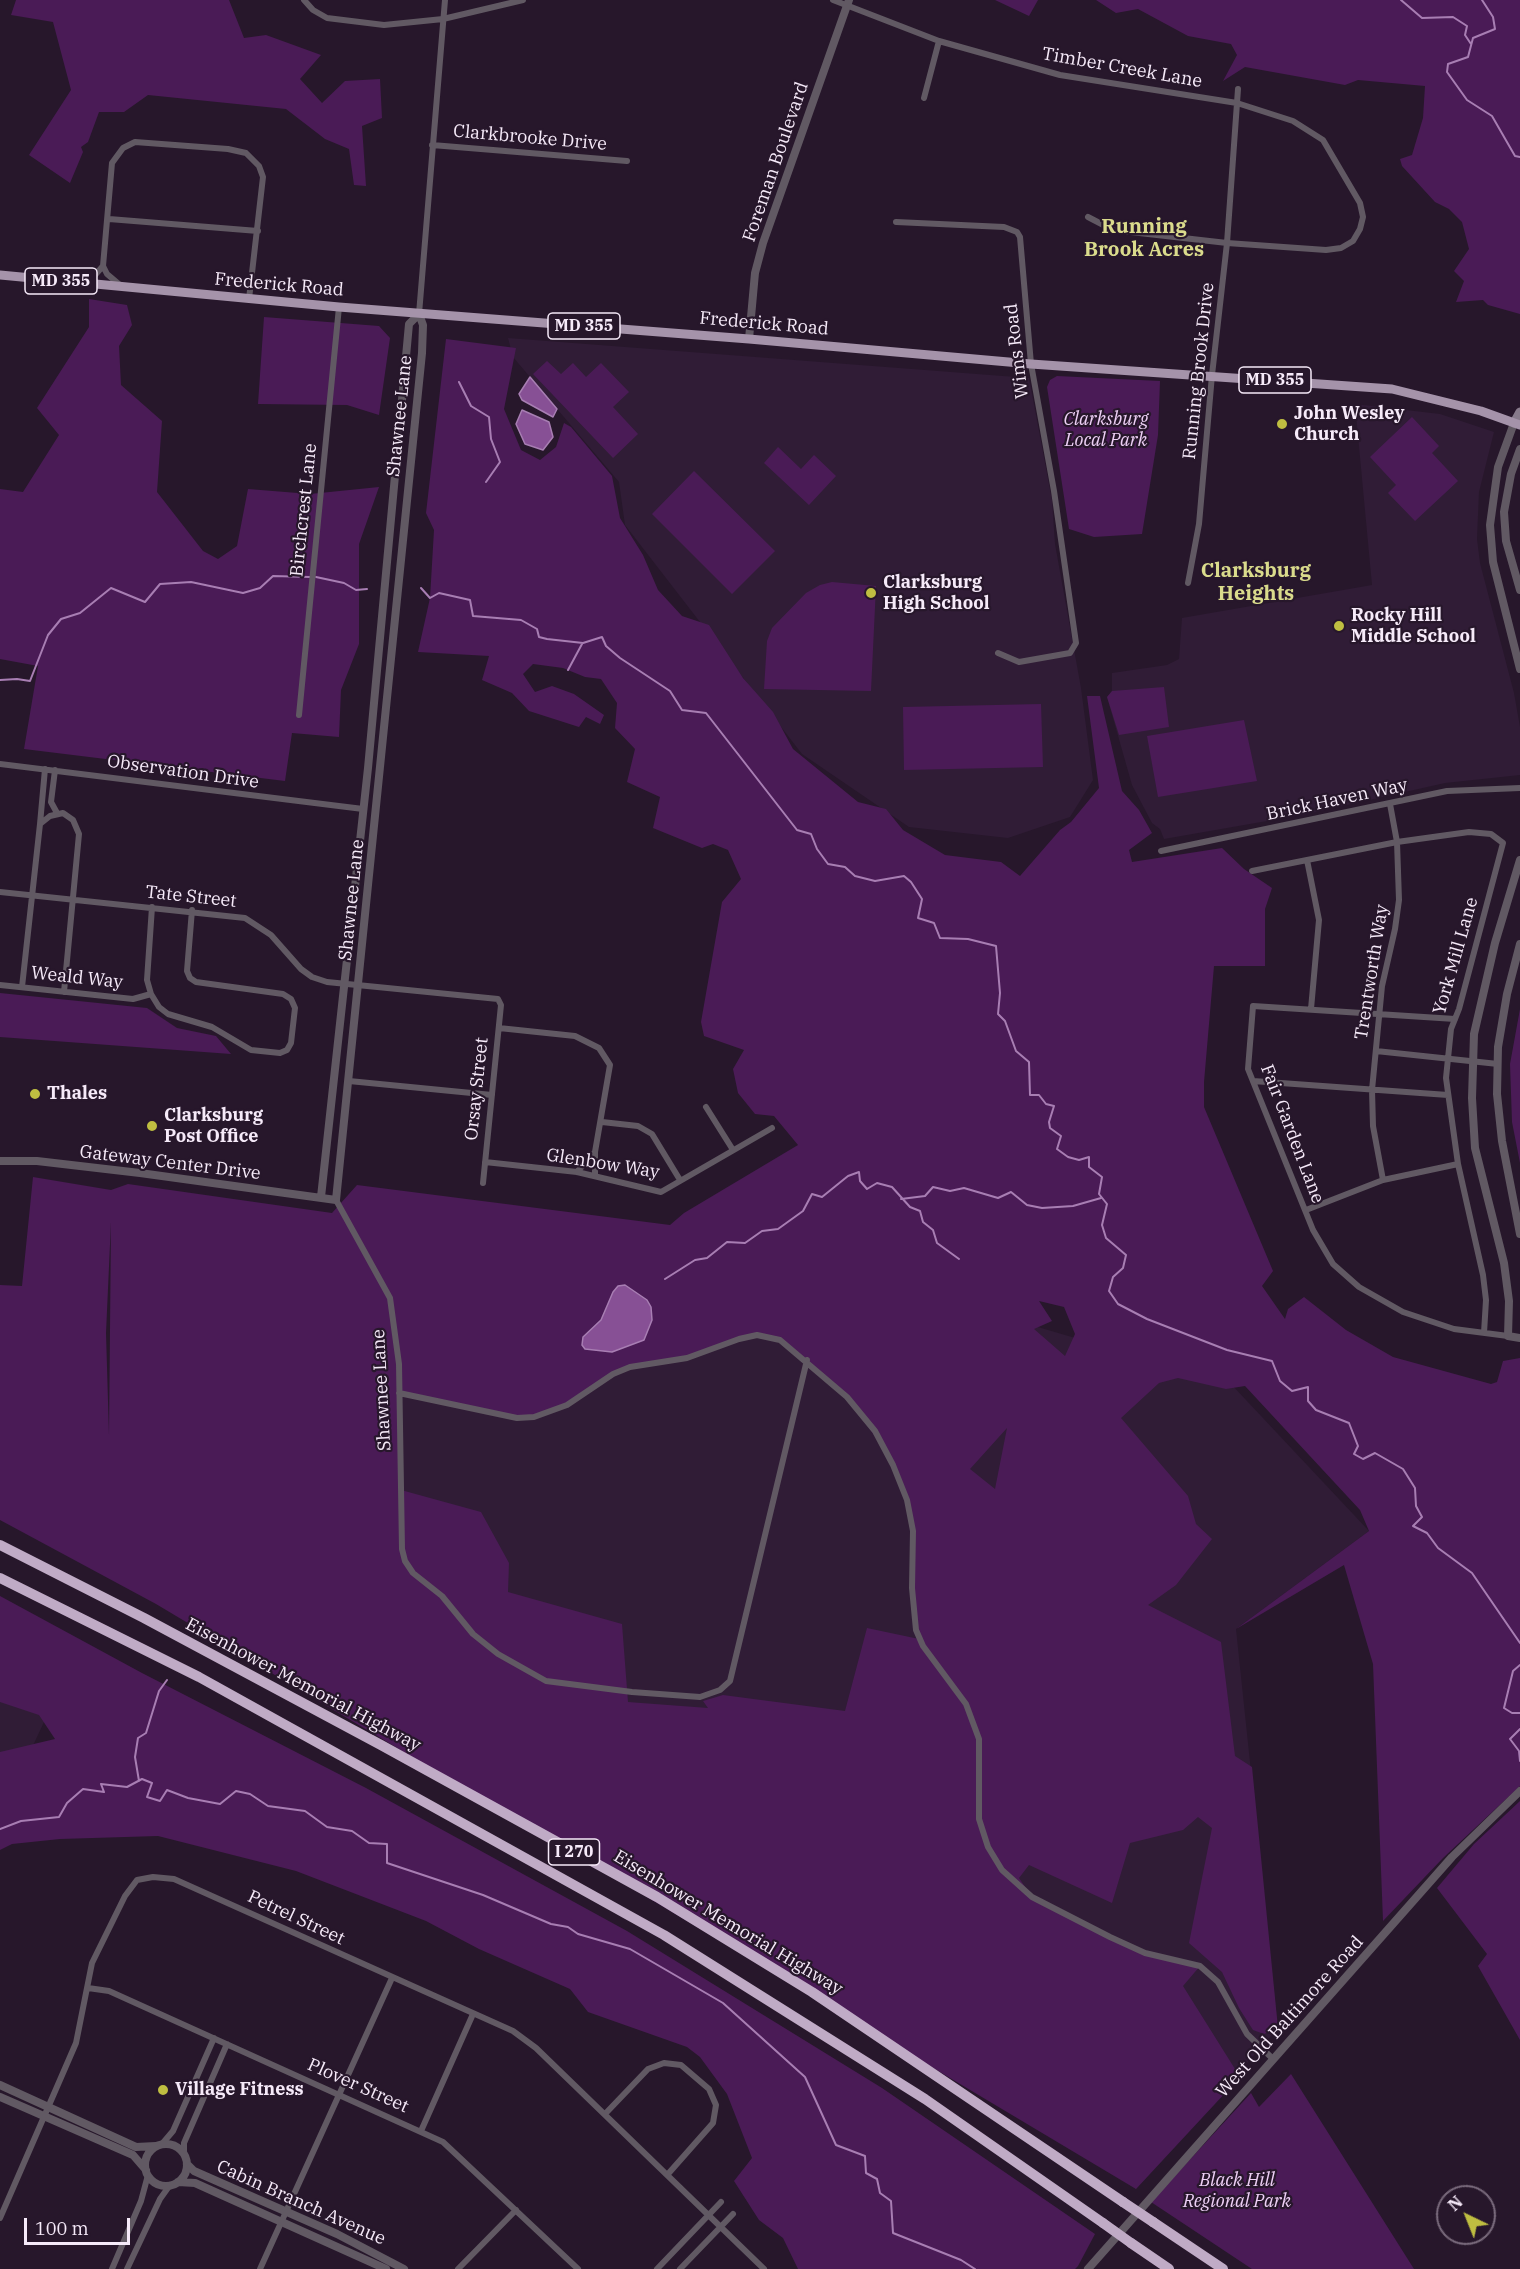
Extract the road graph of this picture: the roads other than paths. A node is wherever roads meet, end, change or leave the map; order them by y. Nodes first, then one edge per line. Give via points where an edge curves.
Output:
1 (304, 0) edge
2 (445, 0) edge
3 (523, 0) edge
4 (833, 0) edge
5 (848, 2) edge
6 (443, 19) junction
7 (939, 41) junction
8 (1238, 89) dead end
9 (924, 98) dead end
10 (1237, 103) junction
11 (432, 145) junction
12 (627, 161) dead end
13 (1088, 218) dead end
14 (109, 219) junction
15 (896, 222) dead end
16 (258, 231) junction
17 (1227, 243) junction
18 (103, 266) junction
19 (0, 275) edge
20 (81, 283) junction
21 (122, 287) junction
22 (249, 299) junction
23 (339, 307) junction
24 (419, 314) junction
25 (749, 339) junction
26 (1031, 364) junction
27 (1212, 375) junction
28 (1520, 412) edge
29 (1517, 424) edge
30 (1520, 449) edge
31 (1188, 583) dead end
32 (1520, 590) edge
33 (998, 653) dead end
34 (1520, 669) edge
35 (299, 715) dead end
36 (0, 764) edge
37 (45, 769) junction
38 (55, 770) junction
39 (1520, 788) edge
40 (1390, 804) junction
41 (363, 808) junction
42 (57, 813) junction
43 (40, 824) junction
44 (1397, 842) junction
45 (1161, 851) dead end
46 (1307, 860) junction
47 (1520, 860) edge
48 (1252, 871) dead end
49 (0, 892) edge
50 (31, 896) junction
51 (71, 899) junction
52 (152, 908) junction
53 (192, 910) junction
54 (1520, 944) edge
55 (345, 984) junction
56 (0, 985) edge
57 (358, 986) junction
58 (22, 987) junction
59 (63, 992) junction
60 (151, 994) junction
61 (498, 999) joint
62 (1311, 1010) junction
63 (1380, 1012) junction
64 (1455, 1019) junction
65 (499, 1028) junction
66 (1376, 1051) junction
67 (1447, 1058) junction
68 (1473, 1061) junction
69 (1498, 1064) junction
70 (349, 1081) junction
71 (1252, 1081) junction
72 (1372, 1091) junction
73 (492, 1095) junction
74 (1448, 1095) junction
75 (706, 1107) dead end
76 (602, 1122) junction
77 (772, 1128) dead end
78 (733, 1150) junction
79 (596, 1152) junction
80 (0, 1161) edge
81 (485, 1162) junction
82 (1458, 1164) junction
83 (577, 1172) junction
84 (595, 1176) junction
85 (680, 1180) junction
86 (1383, 1180) junction
87 (483, 1184) dead end
88 (321, 1197) junction
89 (336, 1200) junction
90 (1306, 1210) junction
91 (1520, 1234) edge
92 (1484, 1333) junction
93 (1508, 1336) junction
94 (1520, 1338) edge
95 (807, 1360) junction
96 (399, 1393) junction
97 (0, 1545) edge
98 (0, 1578) edge
99 (1520, 1792) edge
100 (392, 1978) junction
101 (88, 1988) junction
102 (473, 2014) junction
103 (214, 2038) junction
104 (227, 2044) junction
105 (1273, 2059) junction
106 (0, 2085) edge
107 (339, 2094) junction
108 (0, 2097) edge
109 (50, 2106) junction
110 (605, 2114) junction
111 (45, 2117) junction
112 (421, 2131) junction
113 (159, 2145) junction
114 (184, 2154) junction
115 (187, 2164) junction
116 (147, 2172) junction
117 (668, 2174) junction
118 (178, 2182) junction
119 (170, 2185) junction
120 (722, 2202) dead end
121 (516, 2210) junction
122 (286, 2211) junction
123 (710, 2214) junction
124 (733, 2214) dead end
125 (0, 2218) edge
126 (282, 2221) junction
127 (722, 2226) junction
128 (112, 2269) edge
129 (127, 2269) edge
130 (260, 2269) edge
131 (386, 2269) edge
132 (404, 2269) edge
133 (458, 2269) edge
134 (579, 2269) edge
135 (657, 2269) edge
136 (680, 2269) edge
137 (764, 2269) edge
138 (1088, 2269) edge
139 (1169, 2269) edge
140 (1223, 2269) edge

1 - 6 street via 320,15 340,21 384,25
2 - 6 street, Shawnee Lane
3 - 6 street
4 - 5 street, Timber Creek Lane
5 - 7 street, Timber Creek Lane
5 - 25 street, Foreman Boulevard via 763,243 755,273
6 - 11 street, Shawnee Lane
7 - 9 street
7 - 10 street, Timber Creek Lane via 1060,75
8 - 10 street, Running Brook Drive
10 - 17 street, Running Brook Drive
10 - 17 street, Timber Creek Lane via 1293,121 1323,140 1360,203 1363,217 1353,241 1341,248
11 - 12 street, Clarkbrooke Drive
11 - 24 street, Shawnee Lane
13 - 17 street via 1113,230
14 - 16 street
14 - 16 street via 112,163 123,148 135,142 228,149 246,153 259,166 263,177
14 - 18 street
15 - 26 street, Wims Road via 1004,227 1017,232
16 - 22 street
17 - 27 street, Running Brook Drive
18 - 20 street
18 - 21 street
19 - 20 main road, Frederick Road / MD 355
20 - 21 main road, Frederick Road / MD 355
21 - 22 main road, Frederick Road / MD 355
22 - 23 main road, Frederick Road / MD 355
23 - 24 main road, Frederick Road / MD 355
23 - 35 street, Birchcrest Lane
24 - 25 main road, Frederick Road / MD 355
24 - 41 street, Shawnee Lane via 410,324
24 - 57 street, Shawnee Lane via 423,325 422,353
25 - 26 main road, Frederick Road / MD 355
26 - 27 main road, Frederick Road / MD 355
26 - 33 street, Wims Road via 1076,643 1070,653 1019,662
27 - 29 main road, Frederick Road / MD 355 via 1392,389
27 - 31 street, Running Brook Drive via 1199,524
28 - 29 main road
29 - 34 street via 1498,467 1490,525 1493,562
30 - 32 street via 1504,512 1506,541
36 - 37 street, Observation Drive
37 - 38 street, Observation Drive
37 - 43 street
38 - 41 street, Observation Drive
38 - 42 street via 51,802
39 - 40 street, Brick Haven Way via 1447,791
40 - 44 street, Trentworth Way
40 - 45 street, Brick Haven Way
41 - 55 street, Shawnee Lane
42 - 43 street
42 - 51 street via 73,820 79,834
43 - 50 street
44 - 46 street, York Mill Lane
44 - 63 street, Trentworth Way via 1399,900
44 - 64 street, York Mill Lane via 1469,832 1491,834 1503,843
46 - 48 street, York Mill Lane
46 - 62 street via 1319,920
47 - 68 street via 1495,943 1474,1034
49 - 50 street, Tate Street
50 - 51 street, Tate Street
50 - 58 street
51 - 52 street, Tate Street
51 - 59 street
52 - 53 street, Tate Street
52 - 60 street via 147,980
53 - 55 street, Tate Street via 244,918 271,935 312,977
53 - 60 street via 187,970 190,978 283,994 291,999 295,1008 291,1042 280,1053 251,1050 212,1027 168,1014
54 - 69 street via 1507,994
55 - 57 street, Tate Street
55 - 88 street, Shawnee Lane
56 - 58 street, Weald Way
57 - 61 street, Tate Street
57 - 70 street, Shawnee Lane
58 - 59 street, Weald Way
59 - 60 street, Weald Way via 133,999
61 - 65 street, Orsay Street
62 - 63 street, Fair Garden Lane
62 - 71 street, Fair Garden Lane via 1253,1006 1248,1069
63 - 64 street, Fair Garden Lane
63 - 66 street, Trentworth Way
64 - 67 street, York Mill Lane
65 - 73 street, Orsay Street
65 - 76 street via 575,1036 599,1048 610,1065
66 - 67 street
66 - 72 street, Trentworth Way
67 - 68 street
67 - 74 street, York Mill Lane
68 - 69 street
68 - 93 street via 1475,1148 1504,1263
69 - 91 street via 1502,1141
70 - 73 street
70 - 89 street, Shawnee Lane
71 - 72 street
71 - 90 street, Fair Garden Lane
72 - 74 street
72 - 86 street, Trentworth Way via 1373,1126
73 - 81 street, Orsay Street
74 - 82 street, York Mill Lane
75 - 78 street
76 - 79 street
76 - 85 street via 638,1126 652,1134
77 - 78 street, Glenbow Way
78 - 85 street, Glenbow Way
79 - 83 street
79 - 84 street
80 - 88 street, Gateway Center Drive via 37,1161
81 - 83 street, Glenbow Way
81 - 87 street, Orsay Street
82 - 86 street
82 - 92 street, York Mill Lane via 1484,1275
83 - 84 street, Glenbow Way
84 - 85 street, Glenbow Way via 661,1192
86 - 90 street
88 - 89 street, Gateway Center Drive
89 - 96 street, Shawnee Lane via 390,1298
90 - 92 street, Fair Garden Lane via 1325,1253 1359,1287 1403,1312 1454,1329
92 - 93 street, Fair Garden Lane
93 - 94 street, Fair Garden Lane
95 - 96 street via 780,1340 756,1335 687,1358 630,1367 567,1405 534,1417 516,1418
95 - 96 street, Shawnee Lane via 735,1667 730,1682 700,1697 546,1681 498,1654 473,1634 442,1596 412,1573 402,1548
95 - 105 street via 847,1397 875,1431 907,1500 913,1531 916,1630 922,1646 966,1704 979,1739 979,1819 988,1847 1002,1870 1032,1897 1110,1937 1145,1953 1200,1966 1218,1982 1247,2034
97 - 140 highway, Eisenhower Memorial Highway / I 270, bridge via 144,1618 657,1897 812,1992
98 - 139 highway, I 270, bridge via 199,1677 664,1935 925,2099
99 - 105 street, West Old Baltimore Road via 1452,1857
100 - 101 street, Petrel Street via 174,1879 153,1877 137,1880 125,1896 92,1963
100 - 102 street, Petrel Street
100 - 107 street
101 - 103 street, Plover Street via 109,1991
101 - 109 street, Petrel Street via 76,2043
102 - 110 street, Petrel Street via 513,2031 536,2048
102 - 112 street
103 - 104 street, Plover Street
103 - 113 street via 173,2131
104 - 107 street, Plover Street
104 - 114 street via 184,2143
105 - 138 street, West Old Baltimore Road
106 - 109 street
107 - 112 street, Plover Street
107 - 122 street
108 - 111 street
109 - 111 street, Petrel Street
109 - 113 street via 136,2147
110 - 117 street, Petrel Street
110 - 117 street via 657,2064 681,2065 709,2089 716,2105 713,2123
111 - 116 street via 133,2155
111 - 125 street, Petrel Street
112 - 121 street, Plover Street via 454,2150
113 - 114 street via 175,2145
113 - 116 street via 148,2154
114 - 115 street
115 - 118 street
115 - 122 street, Cabin Branch Avenue via 194,2171
116 - 119 street via 157,2183
116 - 128 street via 141,2201
117 - 123 street, Petrel Street
118 - 119 street
118 - 126 street, Cabin Branch Avenue via 195,2184
119 - 129 street
120 - 123 street
121 - 133 street
121 - 134 street, Plover Street
122 - 126 street
122 - 132 street, Cabin Branch Avenue
123 - 127 street, Petrel Street
123 - 135 street
124 - 127 street
126 - 130 street
126 - 131 street, Cabin Branch Avenue
127 - 136 street
127 - 137 street, Petrel Street

